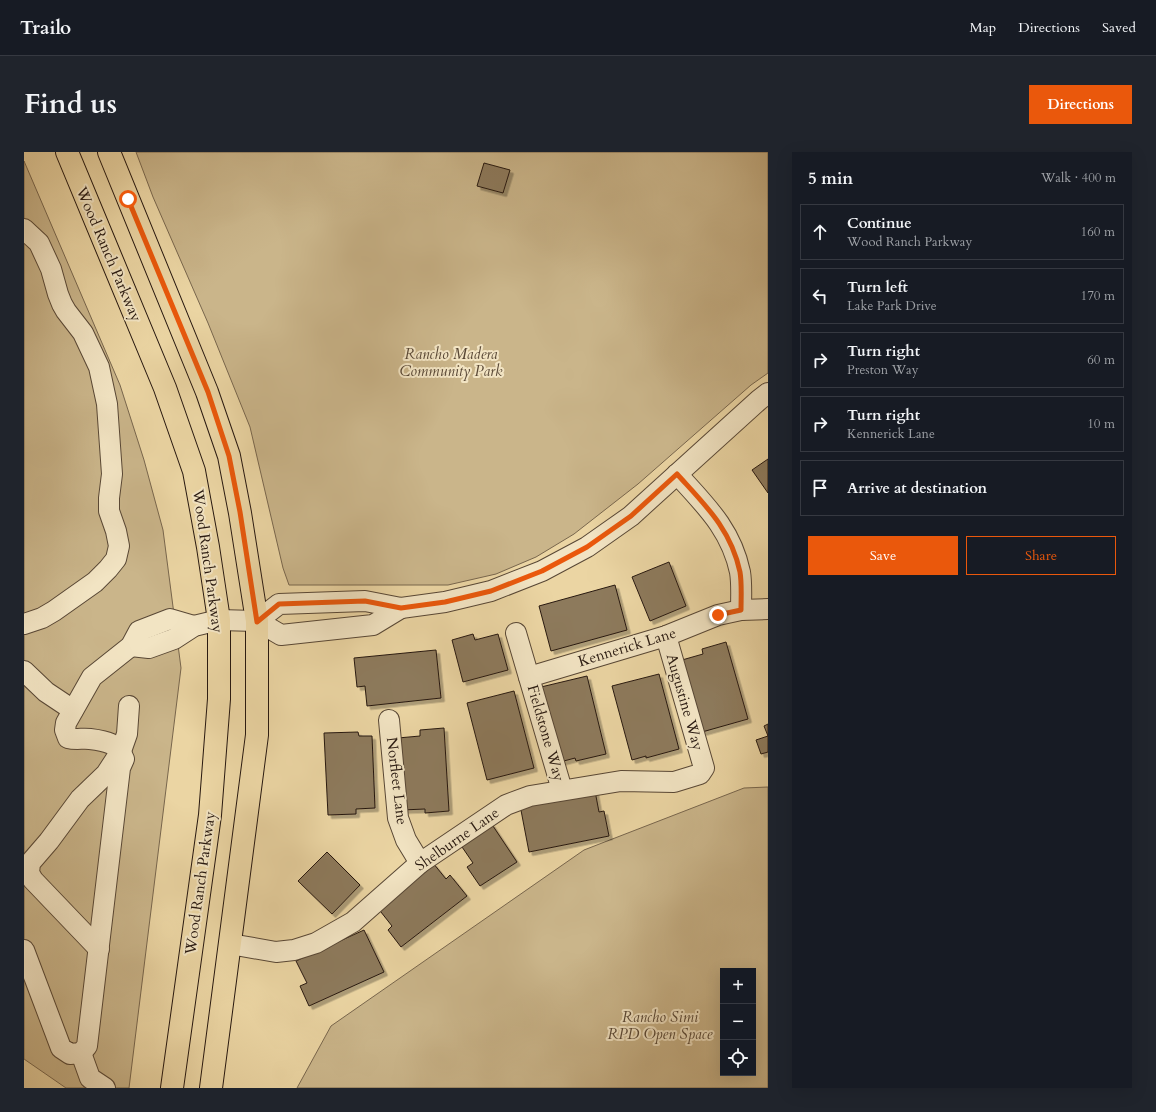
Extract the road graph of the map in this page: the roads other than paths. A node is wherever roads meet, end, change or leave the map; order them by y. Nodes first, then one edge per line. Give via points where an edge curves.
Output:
1 (67, 152) edge
2 (109, 152) edge
3 (24, 229) edge
4 (768, 393) edge
5 (677, 474) junction
6 (401, 608) junction
7 (768, 609) edge
8 (741, 610) junction
9 (219, 620) junction
10 (257, 622) junction
11 (24, 624) edge
12 (516, 633) dead end
13 (666, 636) junction
14 (24, 671) edge
15 (529, 676) junction
16 (129, 706) dead end
17 (73, 710) junction
18 (389, 720) dead end
19 (121, 751) junction
20 (704, 768) joint
21 (562, 790) junction
22 (27, 862) edge
23 (420, 863) junction
24 (230, 944) junction
25 (99, 949) junction
26 (24, 950) edge
27 (81, 1054) junction
28 (105, 1088) edge
29 (172, 1088) edge
30 (211, 1088) edge

1 - 9 main road, Wood Ranch Parkway via 165,388 194,471
2 - 10 main road via 208,392 229,456
3 - 11 street via 39,243 51,269 62,304 83,333 99,367 107,404 112,474 108,511 119,546 116,558 95,582 54,612
4 - 5 street
5 - 6 street via 631,516 587,547 542,571 491,591 445,602
5 - 8 street via 715,516 730,539 740,573
6 - 10 street via 365,601 279,604
6 - 10 street via 373,625 281,635
7 - 8 street, Kennerick Lane
8 - 13 street, Kennerick Lane via 718,615
9 - 10 street
9 - 17 street via 194,626 174,639 149,648 131,646 92,677
9 - 29 main road, Wood Ranch Parkway via 219,699 210,815
10 - 24 main road via 257,735
12 - 15 street
13 - 15 street, Kennerick Lane
13 - 20 street, Augustine Way
14 - 17 street via 46,692
15 - 21 street, Fieldstone Way
16 - 19 street via 127,734
17 - 19 street via 64,730 68,738 89,738 114,745
18 - 23 street, Norfleet Lane via 398,818 406,840
19 - 22 street via 106,774 80,799 49,841
19 - 25 street via 124,759 120,768
20 - 21 street, Shelburne Lane via 700,774 674,782 620,781
21 - 23 street, Shelburne Lane via 530,796 506,805
22 - 25 street via 33,880
23 - 24 street, Shelburne Lane via 353,922 316,943 276,952
24 - 30 main road
25 - 27 street via 87,1046
26 - 27 street via 61,1048 70,1054
27 - 28 street via 90,1078

